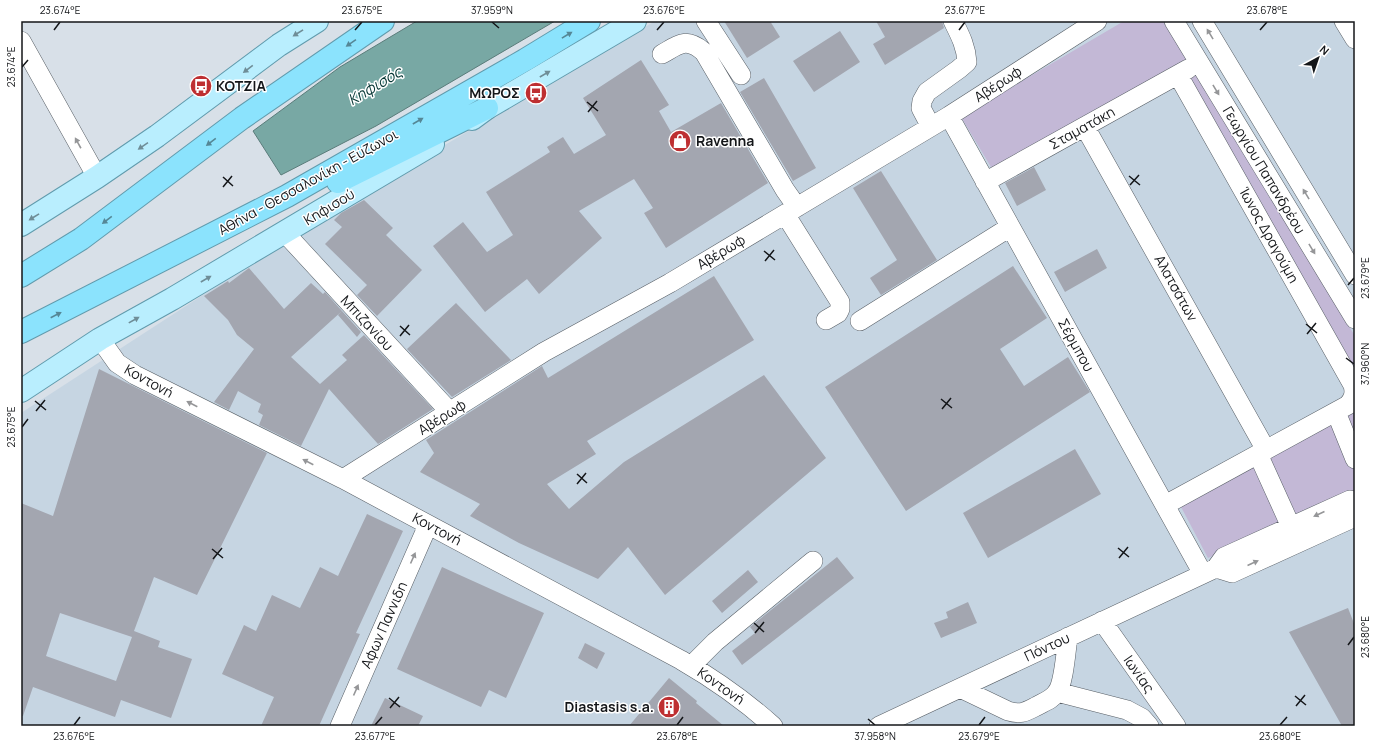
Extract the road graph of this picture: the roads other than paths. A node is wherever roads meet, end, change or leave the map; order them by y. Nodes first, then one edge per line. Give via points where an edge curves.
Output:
1 (317, 21) edge
2 (383, 21) edge
3 (589, 21) edge
4 (635, 21) edge
5 (706, 21) edge
6 (953, 21) edge
7 (1097, 21) edge
8 (1174, 21) edge
9 (1202, 21) edge
10 (1344, 21) edge
11 (1355, 39) edge
12 (21, 41) edge
13 (662, 54) dead end
14 (1199, 63) junction
15 (741, 75) dead end
16 (1178, 75) junction
17 (487, 108) junction
18 (949, 116) junction
19 (931, 127) junction
20 (1085, 127) junction
21 (97, 177) junction
22 (985, 182) junction
23 (287, 196) junction
24 (791, 210) junction
25 (21, 225) edge
26 (1010, 227) junction
27 (285, 233) junction
28 (1355, 275) edge
29 (21, 276) edge
30 (1355, 319) edge
31 (826, 320) dead end
32 (860, 321) dead end
33 (21, 332) edge
34 (100, 339) junction
35 (21, 375) edge
36 (21, 391) edge
37 (450, 412) junction
38 (1336, 412) junction
39 (1262, 452) junction
40 (1355, 459) edge
41 (343, 480) junction
42 (1355, 502) edge
43 (1165, 505) junction
44 (1355, 517) edge
45 (428, 525) junction
46 (1291, 527) junction
47 (813, 561) dead end
48 (1210, 571) junction
49 (1102, 621) junction
50 (1068, 638) junction
51 (691, 666) junction
52 (960, 688) junction
53 (1057, 692) junction
54 (340, 726) edge
55 (774, 726) edge
56 (879, 726) edge
57 (1150, 726) edge
58 (1176, 726) edge

1 -> 21 main road via 279,45 157,136
2 -> 29 highway via 242,118 81,239
23 -> 3 highway, Αθήνα - Θεσσαλονίκη - Εύζωνοι
17 -> 4 main road, Κηφισού
5 - 15 street
6 - 19 street via 963,40 967,62 927,92 922,101 921,108
7 - 18 street, Αβέρωφ
8 - 14 street, Γεωργίου Παπανδρέου
28 -> 9 street, Γεωργίου Παπανδρέου
10 - 11 street
21 -> 12 street
13 - 24 street via 679,44 689,43 704,52 785,190
14 - 16 street, Σταματάκη
14 -> 30 street, Γεωργίου Παπανδρέου
16 - 20 street, Σταματάκη
16 - 38 street, Ίωνος Δραγούμη via 1353,385 1354,397 1348,405
17 - 23 highway via 335,184
17 - 27 main road, Κηφισού via 444,138
18 - 19 street, Αβέρωφ
18 - 22 street, Σέρμπου
19 - 24 street, Αβέρωφ
20 - 22 street, Σταματάκη
20 - 39 street, Αλατσάτων
21 -> 25 main road
22 - 26 street, Σέρμπου
33 -> 23 highway, Αθήνα - Θεσσαλονίκη - Εύζωνοι
24 - 31 street via 840,302 838,313
24 - 37 street, Αβέρωφ via 670,283 544,352
26 - 32 street
26 - 43 street, Σέρμπου
34 -> 27 main road, Κηφισού
27 - 37 street, Μπιζανίου
34 - 35 main road via 57,356
34 - 36 main road, Κηφισού
41 -> 34 street, Κοντονή via 135,375 117,363
37 - 41 street, Αβέρωφ
38 - 39 street
38 - 40 street
39 - 43 street
39 - 46 street, Αλατσάτων
41 - 45 street, Κοντονή
42 -> 46 street, Πόντου via 1350,500
43 - 48 street, Σέρμπου
48 -> 44 street via 1232,572
45 - 51 street, Κοντονή
54 -> 45 street, Αφων Παννιδη
46 - 48 street, Πόντου via 1224,557
47 - 51 street via 715,642
48 - 49 street, Πόντου
49 - 50 street, Πόντου
49 - 58 street, Ιωνίας
50 - 52 street, Πόντου
50 - 53 street
51 - 55 street, Κοντονή
52 - 53 street via 1015,713 1024,713
52 - 56 street, Πόντου
53 - 57 street via 1127,710

